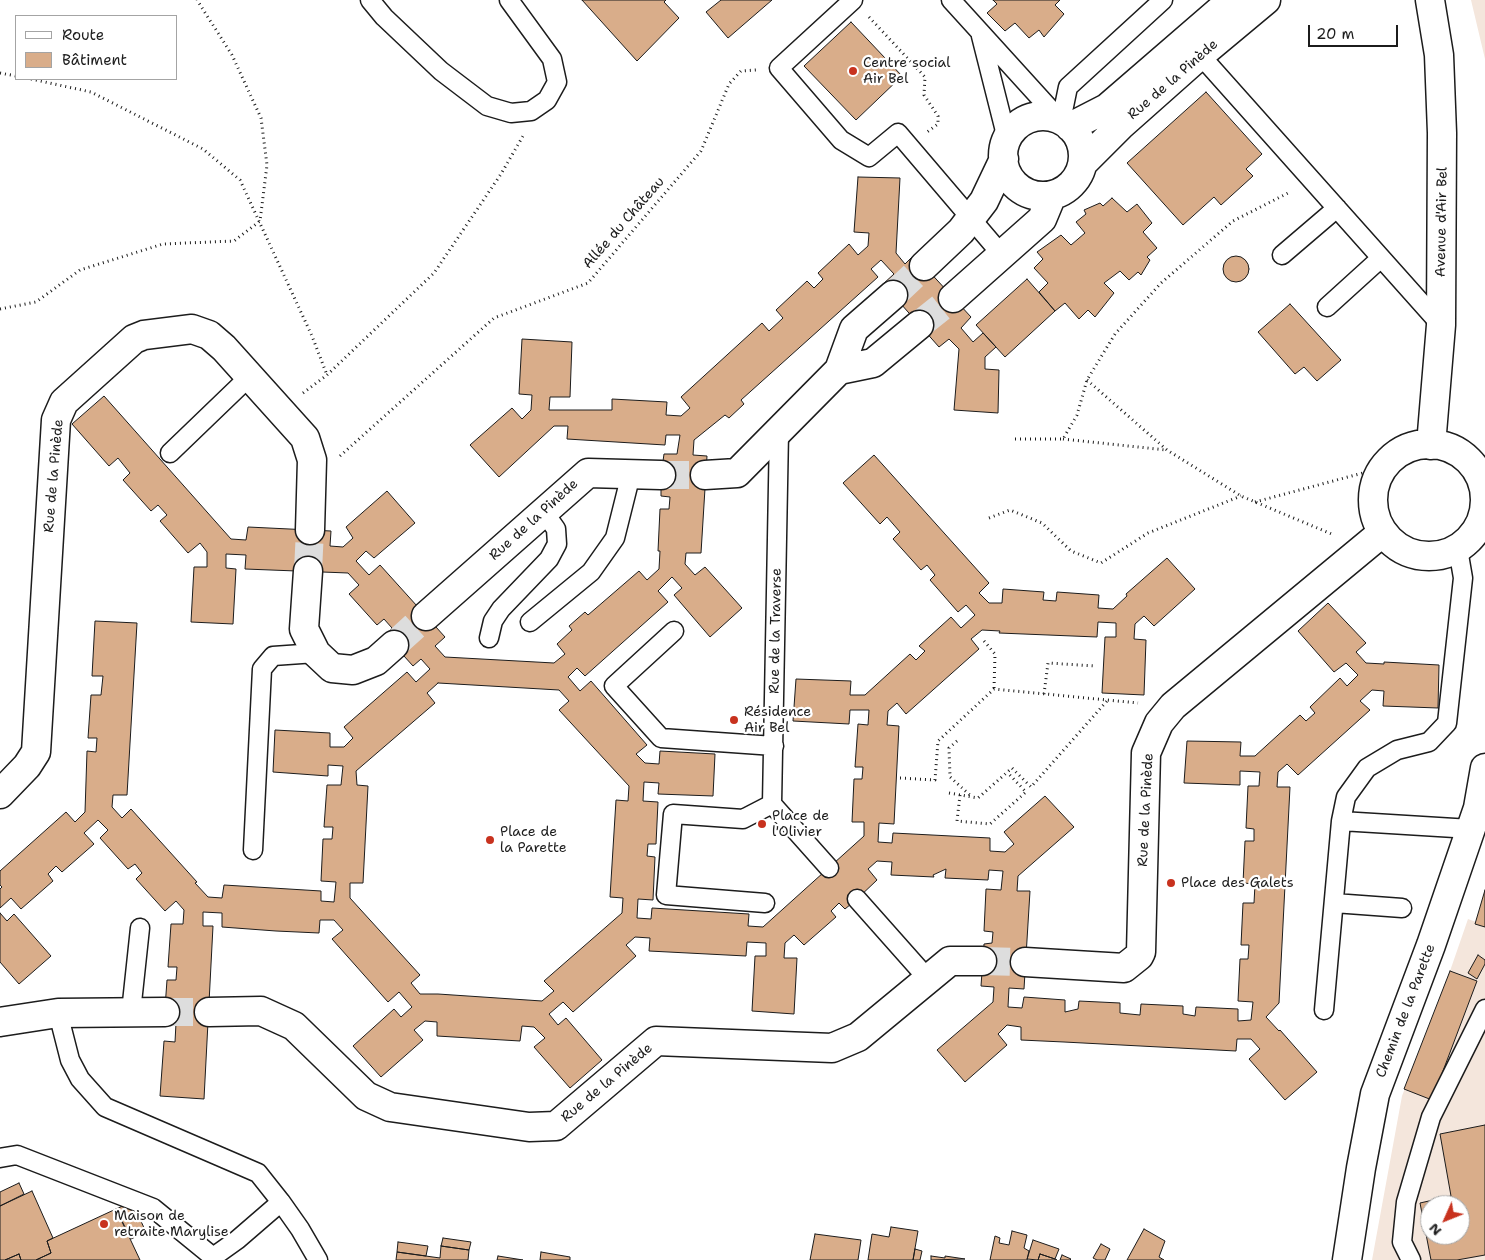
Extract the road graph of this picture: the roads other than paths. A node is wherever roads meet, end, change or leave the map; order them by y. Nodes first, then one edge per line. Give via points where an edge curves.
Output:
1 (370, 0) edge
2 (509, 0) edge
3 (852, 0) edge
4 (951, 0) edge
5 (1164, 0) edge
6 (1232, 0) edge
7 (1266, 0) edge
8 (1430, 0) edge
9 (980, 33) junction
10 (1193, 47) junction
11 (1066, 124) junction
12 (1005, 149) junction
13 (1083, 163) junction
14 (1052, 195) junction
15 (1337, 208) junction
16 (971, 218) junction
17 (1002, 255) junction
18 (1282, 255) dead end
19 (1381, 258) junction
20 (924, 266) tunnel mouth
21 (893, 294) tunnel mouth
22 (953, 298) tunnel mouth
23 (1327, 307) dead end
24 (920, 325) tunnel mouth
25 (1441, 325) junction
26 (839, 370) junction
27 (250, 376) junction
28 (779, 432) junction
29 (1432, 445) junction
30 (170, 453) dead end
31 (631, 474) junction
32 (661, 475) tunnel mouth
33 (705, 475) tunnel mouth
34 (544, 512) junction
35 (1483, 523) edge
36 (310, 530) tunnel mouth
37 (1383, 532) junction
38 (1458, 549) junction
39 (308, 571) tunnel mouth
40 (426, 616) tunnel mouth
41 (530, 622) dead end
42 (674, 631) dead end
43 (490, 638) dead end
44 (394, 645) tunnel mouth
45 (316, 653) junction
46 (774, 746) junction
47 (1485, 768) edge
48 (0, 794) edge
49 (772, 804) junction
50 (1341, 821) junction
51 (1471, 829) junction
52 (253, 850) dead end
53 (829, 868) dead end
54 (857, 899) dead end
55 (765, 903) dead end
56 (1334, 903) junction
57 (1402, 908) dead end
58 (140, 928) dead end
59 (982, 961) tunnel mouth
60 (1025, 962) tunnel mouth
61 (928, 979) junction
62 (1485, 1009) edge
63 (1324, 1010) dead end
64 (131, 1012) junction
65 (165, 1012) tunnel mouth
66 (209, 1012) tunnel mouth
67 (58, 1013) junction
68 (0, 1022) edge
69 (0, 1158) edge
70 (281, 1202) junction
71 (214, 1258) edge
72 (318, 1260) edge
73 (1347, 1260) edge
74 (1411, 1260) edge

1 - 2 lane via 441,71 487,106 510,113 531,111 547,100 557,82 552,59
3 - 16 lane via 779,68 841,140 869,157 898,132
4 - 9 lane
5 - 11 lane via 1068,87
6 - 10 street, Rue de la Pinède
7 - 10 street, Rue de la Pinède
8 - 25 street, Avenue d'Air Bel via 1439,55 1442,133
9 - 11 lane
9 - 12 lane
10 - 11 street, Rue de la Pinède via 1107,108
10 - 13 street, Rue de la Pinède
10 - 15 lane
11 - 12 street via 1046,116 1030,119 1017,126
11 - 13 street via 1078,138 1083,150
12 - 14 street via 1010,178 1016,185 1032,195
12 - 16 street via 984,201
13 - 14 street, Rue de la Pinède via 1077,178 1066,189
14 - 17 street via 1042,219
15 - 18 lane
15 - 19 lane
16 - 17 lane
16 - 20 street
17 - 22 street
19 - 23 lane
19 - 25 lane
21 - 26 street via 854,329
24 - 26 street via 873,363
25 - 29 street, Avenue d'Air Bel
26 - 28 street
27 - 30 lane
27 - 36 street, Rue de la Pinède via 305,438 312,460
27 - 48 street, Rue de la Pinède via 208,335 192,329 144,335 134,339 64,402 56,420 36,752
28 - 33 street via 737,473
28 - 46 lane, Rue de la Traverse
29 - 35 street via 1455,451 1471,463 1483,485
29 - 37 street via 1422,444 1398,454 1380,472 1373,494 1377,522
31 - 32 street, Rue de la Pinède
31 - 34 street, Rue de la Pinède via 588,473
31 - 41 lane via 615,538 591,572
34 - 40 street, Rue de la Pinède
34 - 43 lane via 556,529 557,544 549,559 501,608 493,621
35 - 38 street
37 - 38 street via 1391,542 1410,553 1433,557
37 - 60 street, Rue de la Pinède via 1173,706 1159,723 1146,753 1139,956 1124,968
38 - 50 lane via 1463,578 1447,723 1429,742 1397,750 1367,768 1346,797
39 - 45 street via 304,629
42 - 46 lane via 614,686 661,738
44 - 45 street via 376,660 353,670 332,668
45 - 52 lane via 273,656 262,669
46 - 49 lane, Rue de la Traverse
47 - 51 street, Chemin de la Parette
49 - 53 lane
49 - 55 lane via 743,819 673,814 666,895
50 - 51 lane
50 - 56 lane
51 - 73 street, Chemin de la Parette via 1374,1094
54 - 61 lane
56 - 57 lane
56 - 63 lane
58 - 64 lane
59 - 61 street, Rue de la Pinède via 950,961
61 - 66 street, Rue de la Pinède via 858,1037 832,1048 656,1041 556,1126 529,1127 390,1107 366,1096 294,1026 261,1012
62 - 74 lane via 1431,1118 1406,1202 1402,1242
64 - 65 street
64 - 67 street
67 - 68 street
67 - 70 lane via 70,1060 80,1079 105,1107 258,1173
69 - 71 lane via 17,1155 153,1208
70 - 71 lane
70 - 72 lane

